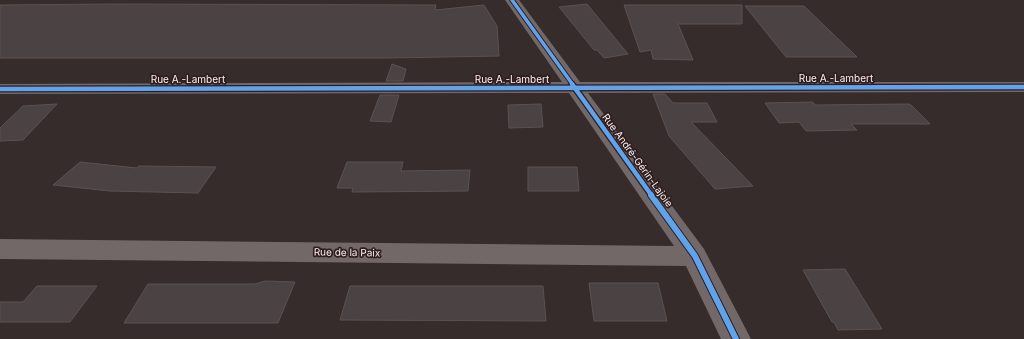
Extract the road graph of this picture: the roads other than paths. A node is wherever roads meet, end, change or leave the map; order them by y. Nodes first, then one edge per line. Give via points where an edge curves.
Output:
1 (512, 0) edge
2 (1024, 87) edge
3 (575, 88) junction
4 (0, 89) edge
5 (0, 249) edge
6 (695, 256) junction
7 (736, 339) edge

1 - 3 street, Rue André-Gérin-Lajoie
2 - 3 street, Rue A.-Lambert
3 - 4 street, Rue A.-Lambert
3 - 6 street, Rue André-Gérin-Lajoie
5 - 6 street, Rue de la Paix
6 - 7 street, Rue André-Gérin-Lajoie

